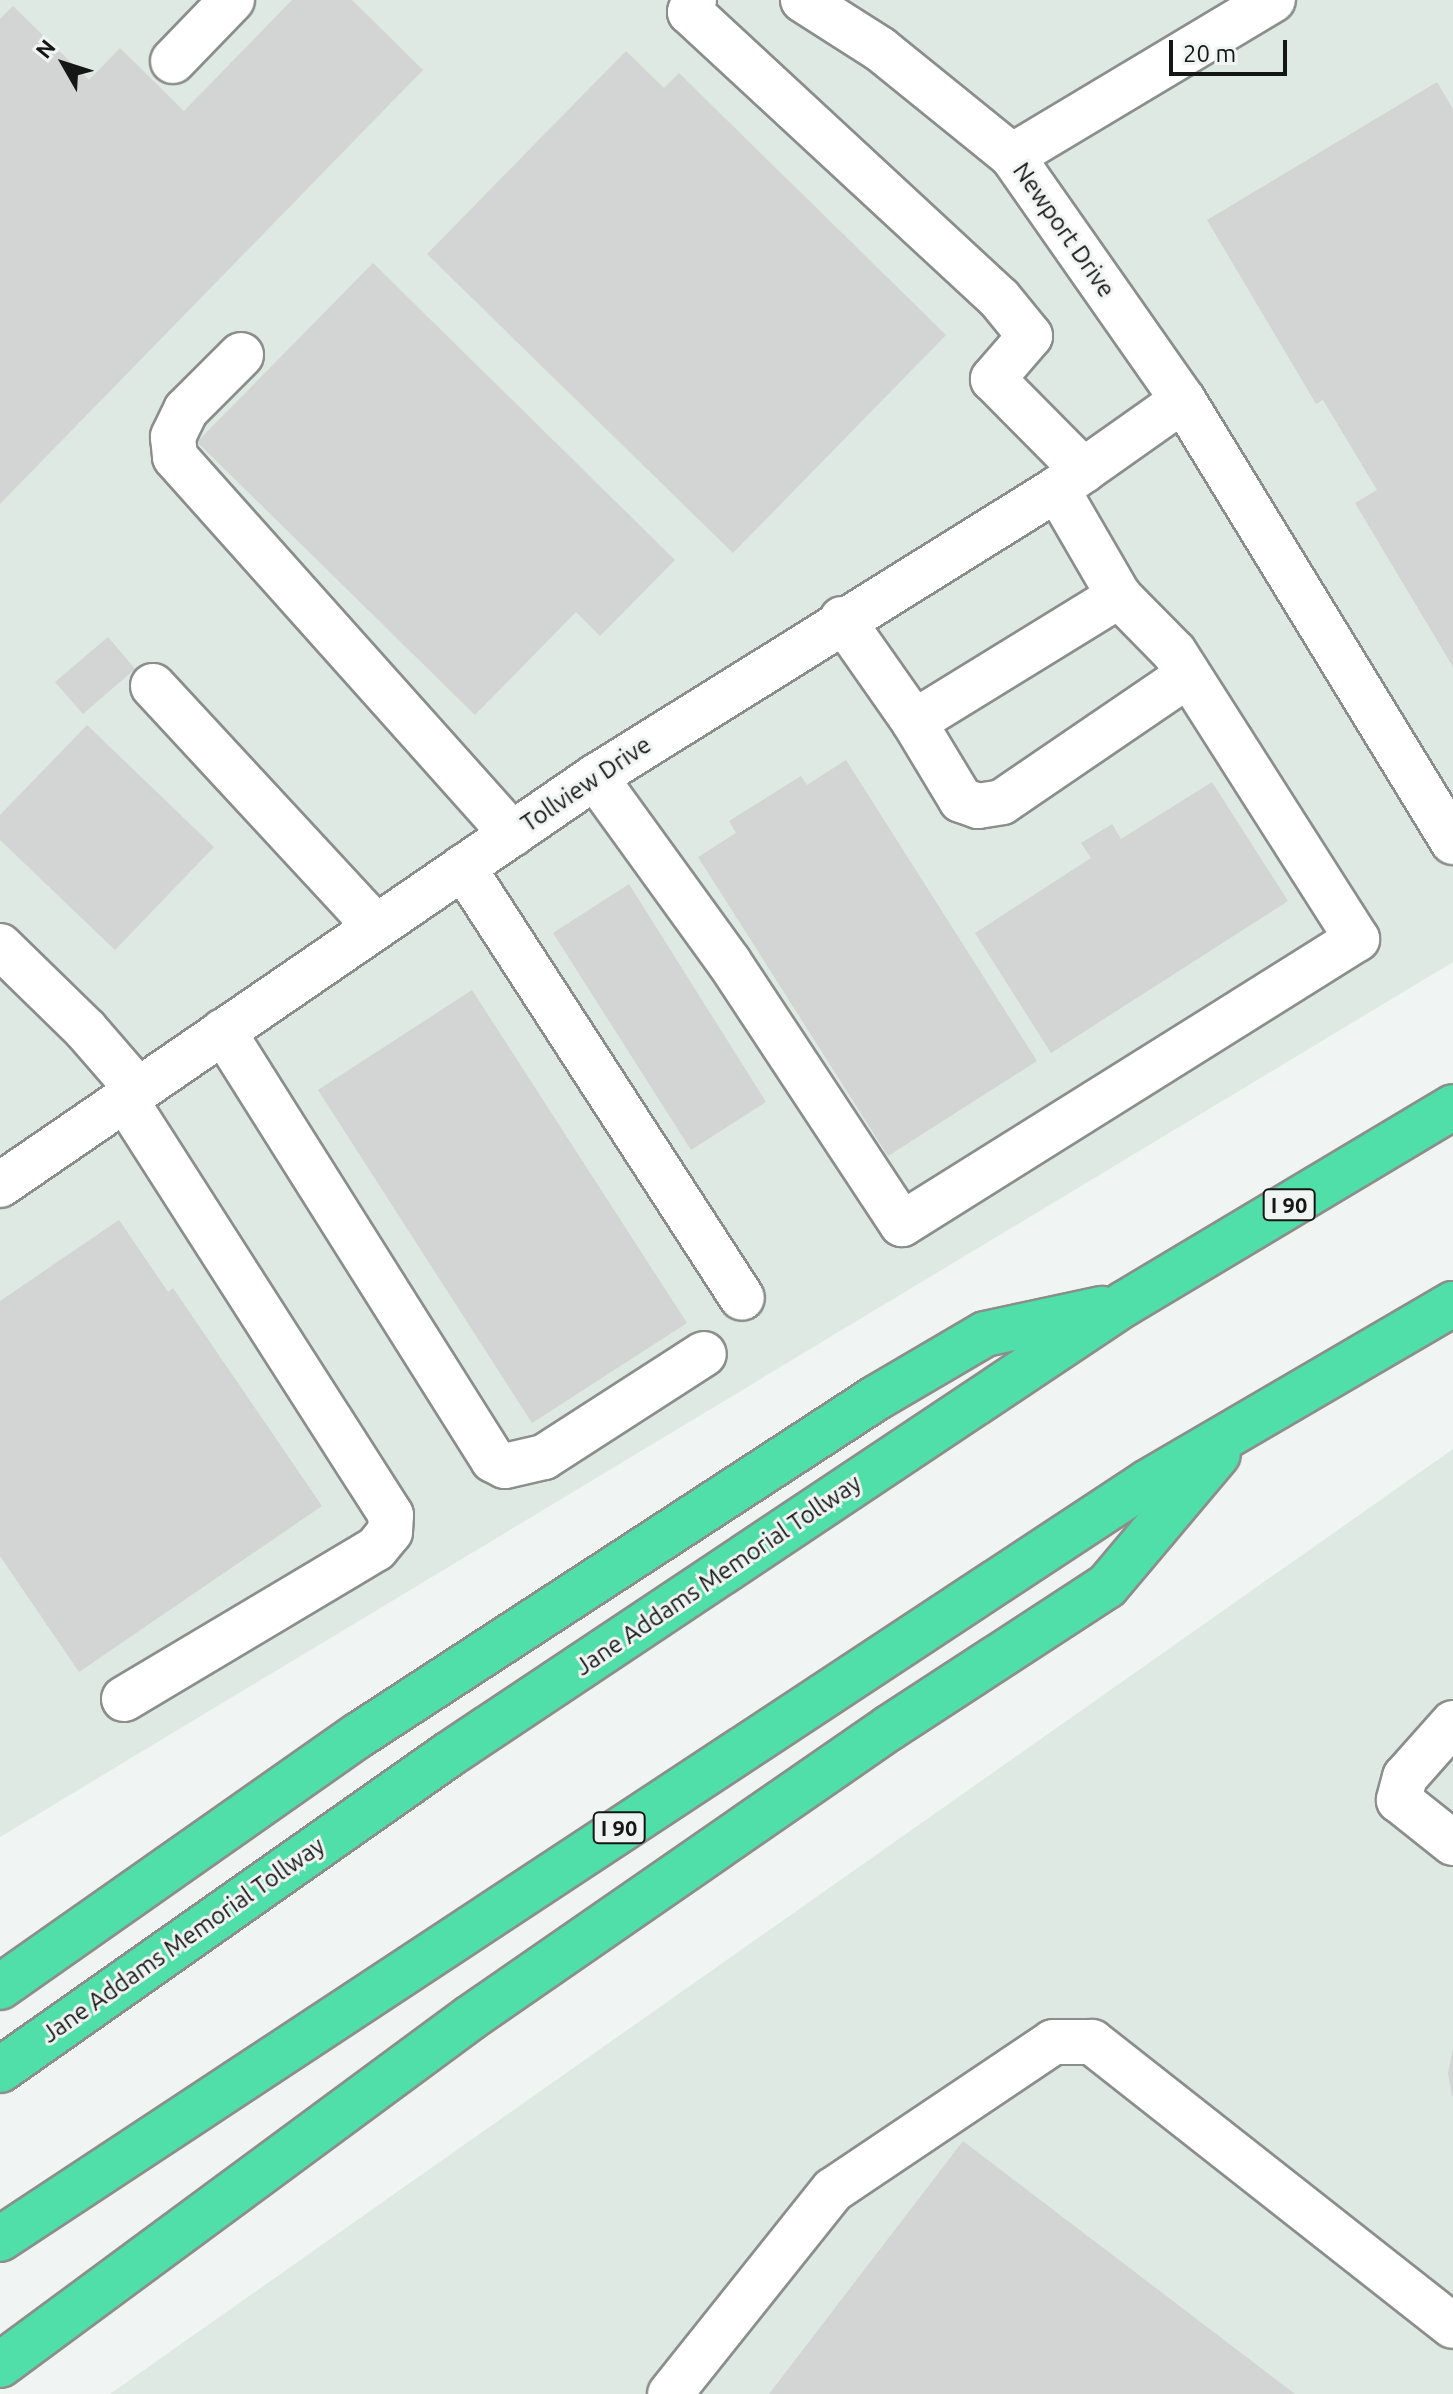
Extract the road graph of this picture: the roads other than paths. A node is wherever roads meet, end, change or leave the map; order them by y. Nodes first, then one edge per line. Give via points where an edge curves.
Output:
1 (232, 0) edge
2 (694, 0) edge
3 (803, 0) edge
4 (1273, 0) edge
5 (173, 61) dead end
6 (1012, 156) junction
7 (241, 355) dead end
8 (1183, 400) junction
9 (1071, 480) junction
10 (1119, 596) junction
11 (842, 619) junction
12 (1188, 675) junction
13 (153, 686) dead end
14 (914, 722) junction
15 (595, 777) junction
16 (512, 834) junction
17 (1453, 842) edge
18 (463, 867) junction
19 (376, 927) junction
20 (0, 946) edge
21 (223, 1031) junction
22 (131, 1095) junction
23 (1453, 1107) edge
24 (0, 1185) edge
25 (742, 1298) dead end
26 (1124, 1304) junction
27 (1453, 1304) edge
28 (704, 1354) dead end
29 (1243, 1424) junction
30 (124, 1699) dead end
31 (1453, 1723) edge
32 (1453, 1843) edge
33 (0, 1987) edge
34 (0, 2070) edge
35 (0, 2239) edge
36 (1453, 2326) edge
37 (48, 2331) junction
38 (0, 2365) edge
39 (0, 2372) edge
40 (670, 2394) edge

1 - 5 street
2 - 9 street via 690,12 999,298 1030,336 993,379
3 - 6 street, Newport Drive via 880,49
4 - 6 street
6 - 8 street, Newport Drive
7 - 16 street via 186,410 173,437 175,457
8 - 9 street, Tollview Drive
8 - 17 street, Newport Drive
9 - 10 street
9 - 11 street, Tollview Drive
10 - 12 street
10 - 14 street
11 - 14 street
11 - 15 street, Tollview Drive
12 - 14 street via 1002,802 978,806 961,800
12 - 15 street via 1357,939 902,1224 729,962
13 - 19 street
15 - 16 street, Tollview Drive
16 - 18 street, Tollview Drive
18 - 19 street, Tollview Drive
18 - 25 street
19 - 21 street, Tollview Drive
20 - 22 street via 86,1030
21 - 22 street, Tollview Drive
21 - 28 street via 493,1460 505,1466 544,1457
22 - 24 street, Tollview Drive
22 - 30 street via 391,1515 390,1532 376,1549
23 - 26 highway, Jane Addams Memorial Tollway / I 90
26 - 33 highway via 985,1334 876,1398 359,1735
26 - 34 highway, Jane Addams Memorial Tollway / I 90 via 448,1755
27 - 29 highway, I 90
29 - 35 highway, I 90
29 - 37 highway via 1107,1586 889,1728 483,2009
31 - 32 street via 1405,1777 1399,1800
36 - 40 street via 1092,2042 1053,2042 833,2190
37 - 38 highway
37 - 39 highway

